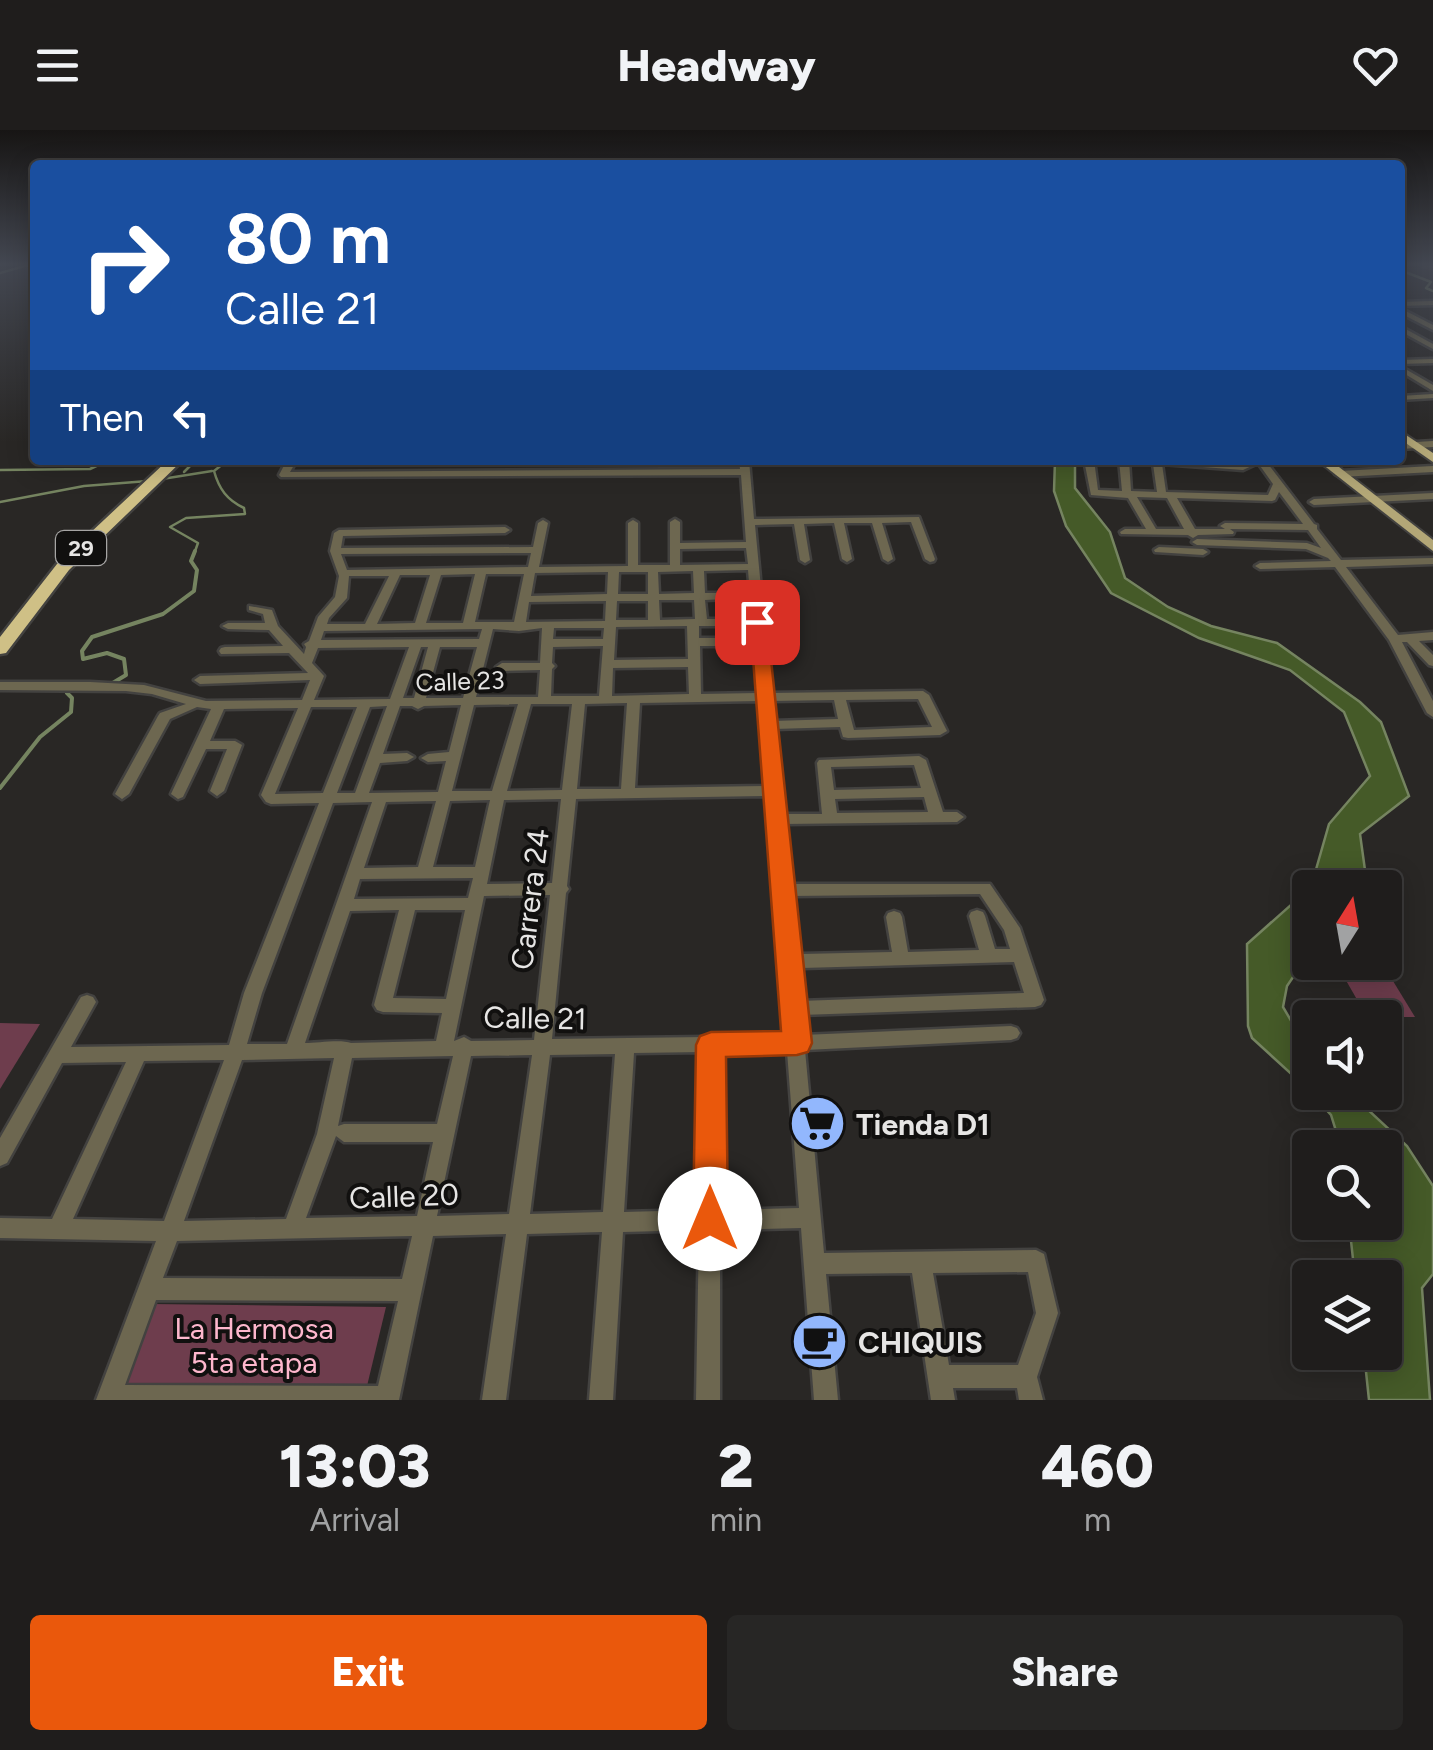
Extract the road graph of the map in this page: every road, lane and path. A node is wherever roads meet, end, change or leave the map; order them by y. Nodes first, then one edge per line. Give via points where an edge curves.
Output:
1 (1432, 327) edge
2 (1405, 328) edge
3 (1405, 331) edge
4 (1433, 347) edge
5 (1414, 352) dead end
6 (1405, 353) edge
7 (1431, 362) edge
8 (1405, 365) edge
9 (1405, 369) edge
10 (1433, 393) edge
11 (1405, 397) edge
12 (1405, 438) edge
13 (1433, 444) edge
14 (1414, 445) junction
15 (1405, 446) edge
16 (1433, 459) edge
17 (158, 465) edge
18 (171, 465) edge
19 (289, 465) edge
20 (335, 465) edge
21 (375, 465) edge
22 (479, 465) edge
23 (498, 465) edge
24 (620, 465) edge
25 (1090, 465) edge
26 (1125, 465) edge
27 (1158, 465) edge
28 (1186, 465) edge
29 (1212, 465) edge
30 (1252, 465) edge
31 (1263, 465) edge
32 (1329, 465) edge
33 (745, 466) edge
34 (1221, 466) junction
35 (1433, 469) edge
36 (619, 473) junction
37 (476, 474) junction
38 (495, 474) junction
39 (1340, 474) junction
40 (330, 475) junction
41 (370, 475) junction
42 (1278, 483) junction
43 (1129, 495) junction
44 (1433, 496) edge
45 (1167, 497) junction
46 (1202, 497) junction
47 (1238, 498) junction
48 (1371, 499) junction
49 (1314, 502) dead end
50 (798, 520) junction
51 (838, 520) junction
52 (876, 520) junction
53 (633, 522) dead end
54 (675, 522) dead end
55 (749, 522) junction
56 (543, 523) dead end
57 (1262, 527) junction
58 (1313, 527) junction
59 (1227, 529) junction
60 (408, 531) junction
61 (443, 531) junction
62 (1152, 531) junction
63 (1125, 532) dead end
64 (1168, 532) junction
65 (752, 541) junction
66 (675, 542) junction
67 (1197, 542) junction
68 (1237, 544) junction
69 (1433, 547) edge
70 (402, 550) junction
71 (416, 550) junction
72 (436, 550) junction
73 (499, 550) junction
74 (538, 550) junction
75 (1159, 550) dead end
76 (335, 551) junction
77 (1182, 551) junction
78 (888, 558) dead end
79 (930, 558) dead end
80 (847, 559) dead end
81 (805, 560) dead end
82 (1433, 561) edge
83 (1340, 562) junction
84 (1260, 566) dead end
85 (754, 567) junction
86 (633, 568) junction
87 (653, 568) junction
88 (676, 568) junction
89 (698, 568) junction
90 (614, 569) junction
91 (532, 570) junction
92 (437, 571) junction
93 (488, 571) junction
94 (402, 572) junction
95 (342, 573) junction
96 (698, 596) junction
97 (726, 596) dead end
98 (654, 597) junction
99 (612, 598) junction
100 (524, 599) junction
101 (253, 608) dead end
102 (268, 612) joint
103 (698, 622) junction
104 (757, 622) junction
105 (654, 624) junction
106 (610, 625) junction
107 (228, 626) dead end
108 (272, 627) junction
109 (488, 627) junction
110 (519, 627) junction
111 (548, 627) junction
112 (318, 628) junction
113 (370, 628) junction
114 (420, 628) junction
115 (468, 628) junction
116 (0, 630) edge
117 (1433, 636) edge
118 (1403, 638) junction
119 (550, 642) junction
120 (609, 642) junction
121 (694, 642) junction
122 (760, 642) junction
123 (483, 643) junction
124 (310, 644) junction
125 (416, 644) junction
126 (435, 644) junction
127 (0, 648) edge
128 (292, 649) junction
129 (225, 651) dead end
130 (1433, 662) edge
131 (306, 663) junction
132 (694, 663) junction
133 (608, 664) junction
134 (502, 666) dead end
135 (549, 666) junction
136 (198, 674) joint
137 (318, 676) junction
138 (0, 686) edge
139 (840, 696) junction
140 (767, 698) junction
141 (695, 699) junction
142 (605, 700) junction
143 (634, 700) junction
144 (544, 701) junction
145 (526, 702) junction
146 (579, 702) junction
147 (470, 703) junction
148 (213, 704) junction
149 (306, 704) junction
150 (396, 705) junction
151 (418, 705) junction
152 (364, 706) junction
153 (1433, 713) edge
154 (770, 726) junction
155 (846, 729) junction
156 (203, 745) junction
157 (454, 756) junction
158 (407, 757) dead end
159 (428, 758) dead end
160 (374, 759) junction
161 (217, 791) dead end
162 (773, 791) junction
163 (928, 792) junction
164 (628, 793) junction
165 (122, 794) dead end
166 (178, 794) dead end
167 (572, 794) junction
168 (827, 795) junction
169 (444, 796) junction
170 (498, 796) junction
171 (381, 797) junction
172 (328, 798) junction
173 (360, 798) junction
174 (937, 817) junction
175 (957, 817) dead end
176 (776, 819) junction
177 (830, 819) junction
178 (481, 872) junction
179 (424, 873) junction
180 (354, 874) junction
181 (561, 889) junction
182 (782, 890) junction
183 (476, 897) junction
184 (410, 904) junction
185 (344, 905) junction
186 (977, 916) dead end
187 (894, 917) dead end
188 (1021, 954) junction
189 (989, 956) junction
190 (901, 958) junction
191 (802, 961) dead end
192 (87, 1002) dead end
193 (452, 1006) junction
194 (794, 1008) junction
195 (1011, 1033) dead end
196 (797, 1043) junction
197 (454, 1045) junction
198 (711, 1045) junction
199 (625, 1046) junction
200 (294, 1048) junction
201 (345, 1048) junction
202 (542, 1048) junction
203 (236, 1049) junction
204 (139, 1052) junction
205 (58, 1055) junction
206 (344, 1133) dead end
207 (445, 1134) junction
208 (0, 1157) edge
209 (809, 1218) junction
210 (710, 1219) junction
211 (612, 1220) junction
212 (518, 1222) junction
213 (423, 1225) junction
214 (0, 1228) edge
215 (58, 1229) junction
216 (292, 1229) junction
217 (172, 1231) junction
218 (1036, 1261) joint
219 (921, 1263) junction
220 (814, 1264) junction
221 (150, 1290) junction
222 (410, 1290) junction
223 (941, 1388) edge
224 (1029, 1388) edge
225 (109, 1399) edge
226 (387, 1399) edge
227 (494, 1400) edge
228 (600, 1400) edge
229 (708, 1400) edge
230 (826, 1400) edge

1 - 2 street
3 - 4 street
5 - 6 street
7 - 8 street
9 - 10 street
10 - 11 street
12 - 14 main road
13 - 14 street
14 - 15 street
14 - 16 main road
17 - 116 highway, 29 via 75,539
18 - 127 highway, 29 via 63,566
19 - 40 street via 284,475
20 - 40 street
21 - 41 street
22 - 37 street
23 - 38 street
24 - 36 street
25 - 43 street via 1094,493
26 - 43 street
27 - 45 street
28 - 46 street
29 - 34 street
30 - 34 street
31 - 42 street
32 - 39 main road
33 - 36 street
33 - 55 street
34 - 47 street
35 - 39 street
36 - 38 street
37 - 38 street
37 - 41 street
39 - 48 main road
40 - 41 street
42 - 47 street via 1272,498
42 - 58 street
43 - 45 street
43 - 62 street
44 - 48 street
45 - 46 street
45 - 67 street
46 - 47 street
46 - 59 street
47 - 57 street
48 - 49 street
48 - 69 main road
50 - 51 street
50 - 55 street
50 - 81 street
51 - 52 street
51 - 80 street
52 - 78 street
52 - 79 street via 917,520
53 - 86 street
54 - 66 street
55 - 65 street
56 - 74 street
57 - 58 street
57 - 59 street
58 - 83 street
59 - 67 street
59 - 68 street
60 - 61 street
60 - 70 street
60 - 76 street via 340,533
61 - 72 street
61 - 73 street via 506,526
62 - 63 street
62 - 64 street
64 - 67 street
64 - 77 street
65 - 66 street
65 - 85 street
66 - 88 street
67 - 68 street
67 - 77 street
68 - 83 street via 1316,547
70 - 71 street
70 - 76 street
71 - 72 street
71 - 94 street
72 - 73 street
73 - 74 street
73 - 93 street
74 - 91 street
75 - 77 street
76 - 95 street
82 - 83 street
83 - 84 street
83 - 118 street
85 - 89 street
85 - 104 street
86 - 87 street
86 - 90 street
87 - 88 street
87 - 98 street
88 - 89 street
89 - 96 street
90 - 91 street
90 - 99 street
91 - 93 street
91 - 100 street
92 - 93 street
92 - 94 street
92 - 114 street
93 - 115 street
94 - 95 street
94 - 113 street
95 - 112 street via 341,598
96 - 97 street
96 - 98 street
96 - 103 street
98 - 99 street
98 - 105 street
99 - 100 street
99 - 106 street
100 - 110 street
101 - 102 street
102 - 108 street
103 - 104 street
103 - 105 street
103 - 121 street
104 - 122 street
105 - 106 street
106 - 111 street
106 - 120 street
107 - 108 street
108 - 128 street
109 - 110 street
109 - 115 street
109 - 123 street
110 - 111 street
111 - 119 street
112 - 113 street
112 - 124 street
113 - 114 street
114 - 115 street
117 - 118 street
118 - 130 street
118 - 153 street
119 - 120 street
119 - 135 street
120 - 133 street
121 - 122 street
121 - 132 street
122 - 140 street
123 - 126 street
123 - 147 street
124 - 125 street
124 - 131 street
125 - 126 street
125 - 150 street
126 - 151 street
128 - 129 street
128 - 131 street
131 - 137 street
132 - 133 street
132 - 141 street
133 - 142 street
134 - 135 street
135 - 144 street
136 - 137 street
136 - 148 street
137 - 149 street
138 - 148 street, Calle 23 via 146,689 181,702
139 - 140 street, Calle 23
139 - 155 street
139 - 155 street, Calle 23 via 924,695 940,731
140 - 141 street, Calle 23
140 - 154 street
141 - 143 street, Calle 23
142 - 143 street, Calle 23
142 - 146 street, Calle 23
143 - 164 street
144 - 145 street, Calle 23
144 - 146 street, Calle 23
145 - 147 street, Calle 23
145 - 170 street
146 - 167 street, Carrera 24
147 - 151 street, Calle 23
147 - 157 street
148 - 149 street, Calle 23
148 - 156 street
148 - 165 street via 170,711
149 - 152 street, Calle 23
149 - 172 street via 268,795
150 - 151 street, Calle 23
150 - 152 street, Calle 23
150 - 160 street
152 - 172 street
154 - 155 street
154 - 162 street
156 - 161 street via 235,745
156 - 166 street
157 - 159 street
157 - 169 street
158 - 160 street
160 - 173 street
162 - 164 street
162 - 176 street
163 - 168 street
163 - 168 street via 919,760 824,763
163 - 174 street
164 - 167 street
167 - 170 street
167 - 181 street, Carrera 24
168 - 177 street
169 - 170 street
169 - 171 street
169 - 179 street
170 - 178 street
171 - 173 street
171 - 180 street
172 - 173 street
172 - 203 street
174 - 175 street
174 - 177 street
176 - 177 street
176 - 182 street
178 - 179 street
178 - 183 street
179 - 180 street
180 - 185 street
181 - 183 street
181 - 202 street, Carrera 24
182 - 188 street via 984,888
182 - 194 street
183 - 184 street
183 - 193 street
184 - 185 street
184 - 193 street via 382,1005
185 - 200 street
186 - 189 street
187 - 190 street
188 - 189 street
188 - 194 street via 1035,1000
189 - 190 street
190 - 191 street
192 - 205 street
193 - 197 street
194 - 196 street
195 - 196 street, Calle 21
196 - 198 street, Calle 21
196 - 209 street
197 - 201 street, Calle 21
197 - 202 street, Calle 21
197 - 207 street
198 - 199 street, Calle 21
198 - 210 street
199 - 202 street, Calle 21
199 - 211 street
200 - 201 street, Calle 21
200 - 203 street, Calle 21
201 - 216 street via 328,1134
202 - 212 street, Carrera 24
203 - 204 street, Calle 21
203 - 217 street
204 - 205 street, Calle 21
204 - 215 street
205 - 208 street
206 - 207 street
207 - 213 street
209 - 210 street, Calle 20
209 - 220 street
210 - 211 street, Calle 20
210 - 229 street
211 - 212 street, Calle 20
211 - 228 street
212 - 213 street, Calle 20
212 - 227 street, Carrera 24
213 - 216 street, Calle 20
213 - 222 street
214 - 215 street, Calle 20
215 - 217 street, Calle 20
216 - 217 street, Calle 20
217 - 221 street
218 - 219 street
218 - 224 street via 1047,1312
219 - 220 street
219 - 223 street
220 - 230 street
221 - 222 street
221 - 225 street
222 - 226 street
223 - 224 street
225 - 226 street

